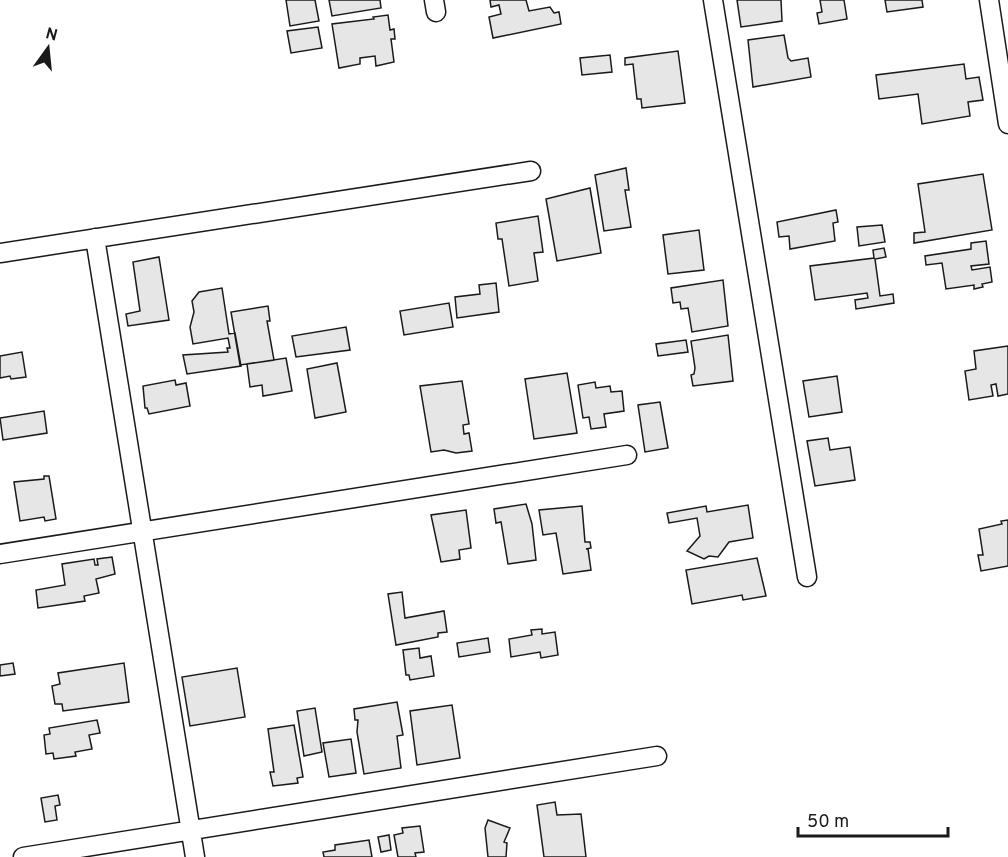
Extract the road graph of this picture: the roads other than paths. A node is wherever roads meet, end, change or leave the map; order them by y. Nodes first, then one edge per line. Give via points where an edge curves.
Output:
1 (713, 0) edge
2 (989, 0) edge
3 (1008, 124) edge
4 (531, 171) dead end
5 (95, 238) junction
6 (0, 253) edge
7 (627, 455) dead end
8 (142, 532) junction
9 (0, 554) edge
10 (807, 577) dead end
11 (657, 756) dead end
12 (191, 831) junction
13 (23, 857) edge
14 (195, 857) edge

1 - 10 street
2 - 3 street
4 - 5 street
5 - 6 street
5 - 8 street
7 - 8 street
8 - 9 street
8 - 12 street
11 - 12 street
12 - 13 street
12 - 14 street

